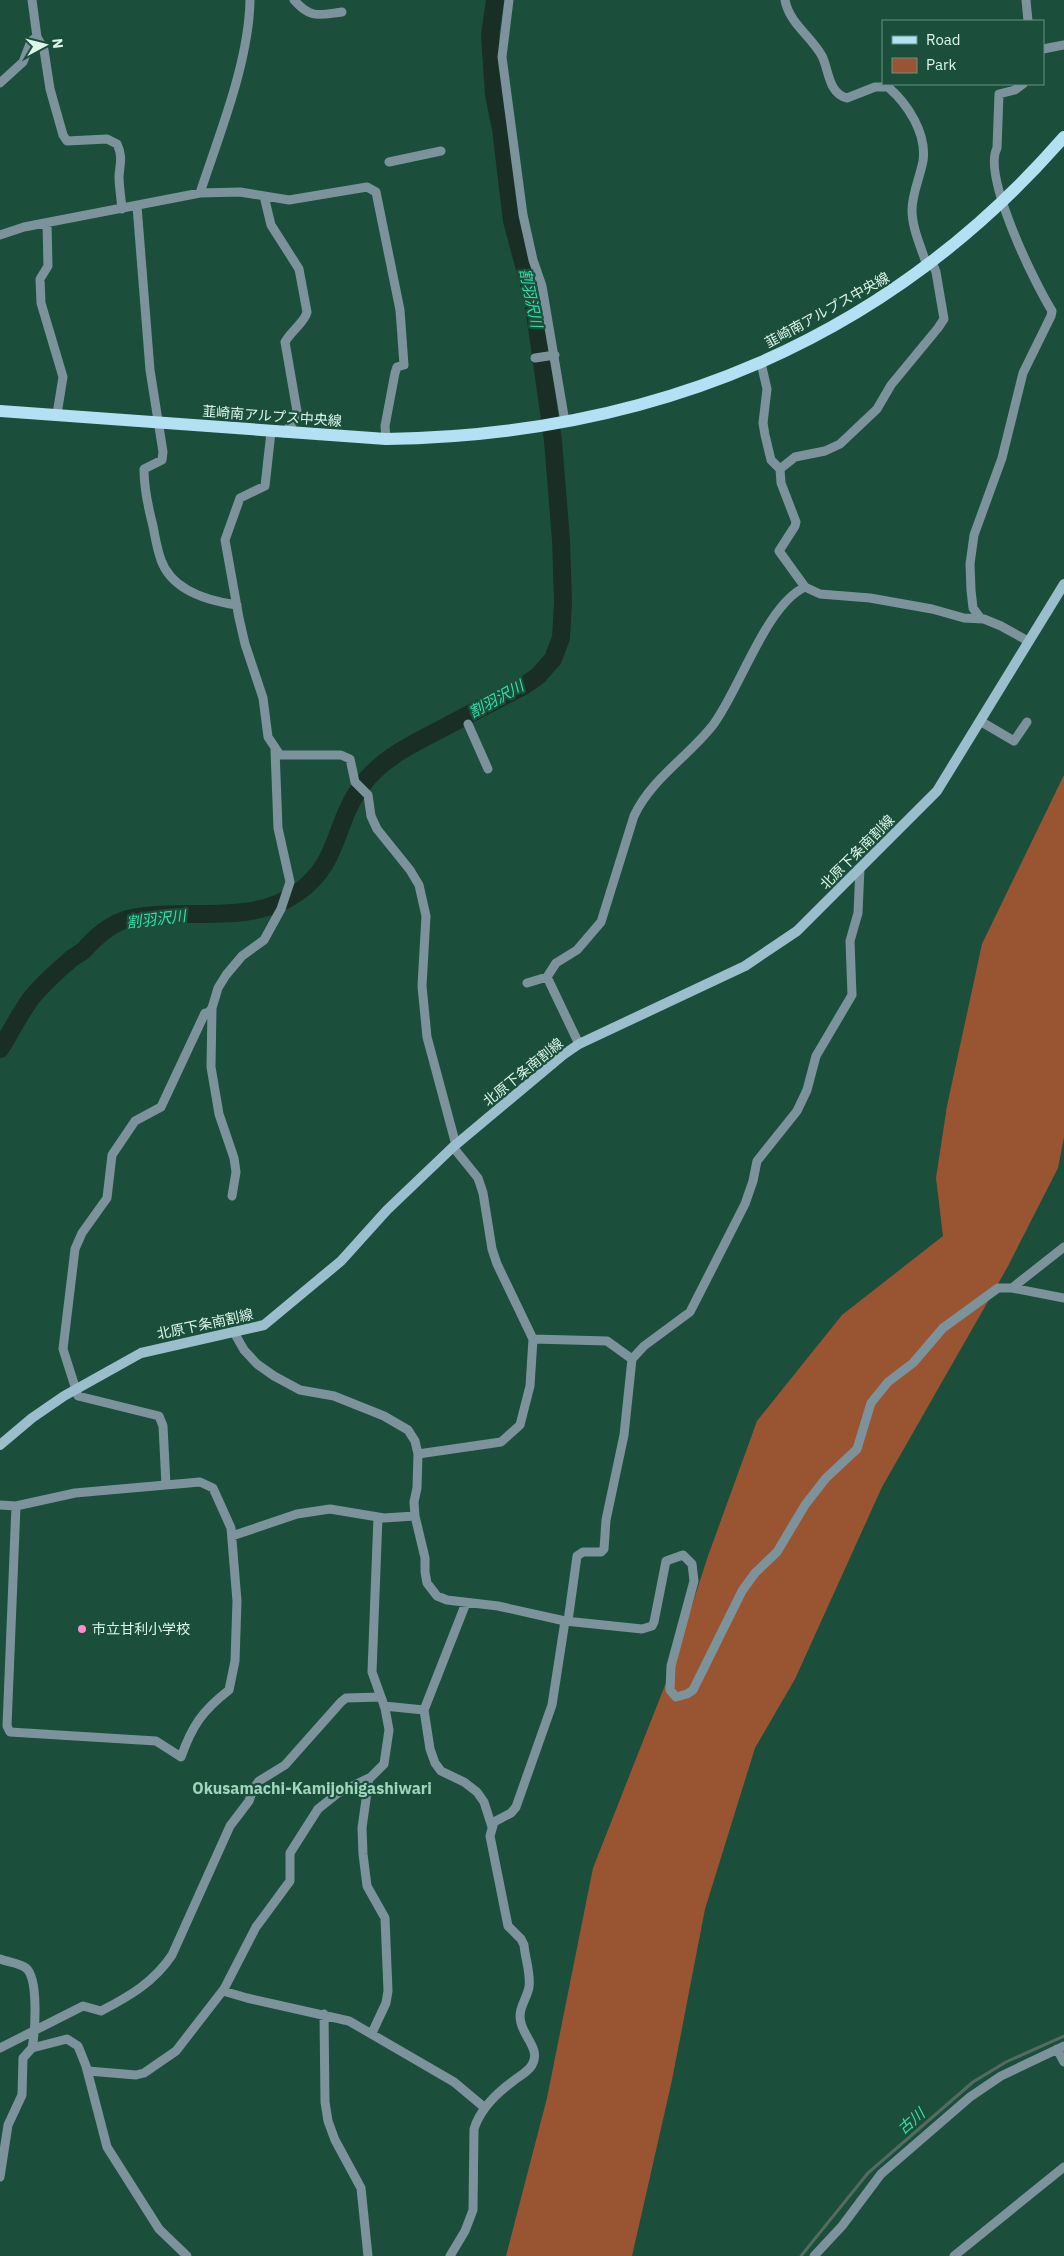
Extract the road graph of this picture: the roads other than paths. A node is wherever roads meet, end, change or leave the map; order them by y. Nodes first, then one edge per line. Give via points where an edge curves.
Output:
1 (32, 0) edge
2 (250, 0) edge
3 (294, 0) edge
4 (509, 0) edge
5 (785, 0) edge
6 (1026, 0) edge
7 (342, 12) dead end
8 (1028, 20) edge
9 (36, 37) junction
10 (1064, 45) edge
11 (1044, 49) edge
12 (0, 83) edge
13 (1022, 85) edge
14 (1064, 138) edge
15 (441, 151) dead end
16 (390, 162) dead end
17 (200, 193) junction
18 (264, 196) junction
19 (1003, 203) junction
20 (137, 206) junction
21 (122, 209) junction
22 (47, 223) junction
23 (0, 236) edge
24 (930, 264) junction
25 (552, 355) junction
26 (535, 358) dead end
27 (761, 363) junction
28 (0, 411) edge
29 (57, 414) junction
30 (158, 423) junction
31 (561, 423) junction
32 (270, 432) junction
33 (284, 433) junction
34 (386, 439) junction
35 (780, 469) junction
36 (1064, 584) edge
37 (805, 587) junction
38 (237, 605) junction
39 (981, 619) junction
40 (1028, 642) junction
41 (980, 721) junction
42 (1028, 722) dead end
43 (468, 724) dead end
44 (275, 750) junction
45 (488, 769) dead end
46 (860, 868) junction
47 (547, 977) junction
48 (527, 983) dead end
49 (212, 1008) junction
50 (579, 1044) junction
51 (455, 1146) junction
52 (232, 1196) dead end
53 (1064, 1247) edge
54 (1012, 1288) junction
55 (1064, 1298) edge
56 (235, 1334) junction
57 (533, 1339) junction
58 (632, 1359) junction
59 (75, 1390) junction
60 (0, 1444) edge
61 (418, 1454) junction
62 (166, 1485) junction
63 (0, 1505) edge
64 (16, 1506) junction
65 (415, 1516) junction
66 (378, 1518) junction
67 (232, 1536) junction
68 (466, 1603) junction
69 (566, 1621) junction
70 (381, 1697) junction
71 (384, 1706) junction
72 (424, 1710) junction
73 (369, 1778) junction
74 (492, 1827) junction
75 (0, 1959) edge
76 (223, 1991) junction
77 (324, 2014) junction
78 (35, 2030) junction
79 (372, 2033) junction
80 (0, 2048) edge
81 (32, 2048) junction
82 (1061, 2048) edge
83 (1064, 2062) edge
84 (88, 2071) junction
85 (485, 2108) junction
86 (1064, 2167) edge
87 (0, 2177) edge
88 (187, 2256) edge
89 (368, 2256) edge
90 (450, 2256) edge
91 (814, 2256) edge
92 (954, 2256) edge

1 - 9 street
2 - 17 street via 239,66
3 - 7 street via 310,14
4 - 25 street via 502,57 523,215 542,286
5 - 24 street via 792,18 822,57 838,93 847,98 875,87 888,87 911,114 923,148 912,209 913,220
6 - 8 street
9 - 12 street via 31,41 23,62
9 - 21 street via 44,50 50,89 67,141 107,139 118,144 122,166 119,174
10 - 11 street
13 - 19 street via 999,94 995,152
14 - 19 main road, 韮崎南アルプス中央線
15 - 16 street
17 - 18 street via 240,192
17 - 20 street
18 - 33 street via 271,224 299,268 308,312 306,319 296,326 285,342 298,417
18 - 34 street via 289,200 367,187 376,192 400,310 404,365 395,372 385,426
19 - 24 main road, 韮崎南アルプス中央線
19 - 39 street via 1036,284 1052,311 1023,373 1002,458 974,535 971,590 973,608
20 - 21 street
20 - 30 street via 150,370
21 - 22 street
22 - 23 street
22 - 29 street via 48,266 40,279 41,303 63,376
24 - 27 main road, 韮崎南アルプス中央線 via 850,317
24 - 35 street via 936,272 944,319 938,328 891,385 877,409 840,444 825,451 795,457
25 - 26 street
25 - 31 street
27 - 31 main road, 韮崎南アルプス中央線 via 648,404
27 - 35 street via 766,388 765,435 770,460
28 - 29 main road, 韮崎南アルプス中央線
29 - 30 main road, 韮崎南アルプス中央線
30 - 32 main road, 韮崎南アルプス中央線
30 - 38 street via 162,460 144,468 144,484 161,561 168,573 194,594 203,599
31 - 34 main road, 韮崎南アルプス中央線 via 440,438
32 - 33 main road, 韮崎南アルプス中央線
32 - 38 street via 265,486 240,498 225,540
33 - 34 main road, 韮崎南アルプス中央線
35 - 37 street via 781,483 796,522 779,551
36 - 40 main road, 北原下条南割線
37 - 39 street via 820,594 870,598
37 - 47 street via 766,626 728,703 712,725 694,748 671,767 641,801 601,922 577,950 556,963
38 - 44 street via 262,698 268,737
39 - 40 street via 1002,626
40 - 41 main road, 北原下条南割線
41 - 42 street via 1014,741
41 - 46 main road, 北原下条南割線 via 937,791
43 - 45 street
44 - 49 street via 278,828 290,882 281,909 264,940 242,956 226,975
44 - 51 street via 280,755 340,755 350,759 355,782 368,795 377,829 419,885 426,916 422,986 427,1037
46 - 50 main road, 北原下条南割線 via 797,931 745,966
46 - 58 street via 858,913 850,941 852,995 816,1056 807,1090 797,1111 757,1161 745,1204 690,1312 644,1346
47 - 48 street
47 - 50 street
49 - 52 street via 211,1067 219,1114 234,1158 236,1172
49 - 59 street via 204,1013 161,1107 135,1121 112,1155 107,1198 75,1248 63,1348
50 - 51 main road, 北原下条南割線
51 - 56 main road, 北原下条南割線 via 316,1283 264,1326
51 - 57 street via 478,1178 497,1264
53 - 54 street
54 - 55 street
54 - 69 street via 998,1288 943,1328 913,1363 888,1382 871,1403 858,1449 826,1478 805,1505 777,1552 754,1574 723,1627 698,1683 687,1694 676,1696 670,1690 671,1666 694,1581 692,1564 683,1555 666,1561 652,1626 642,1629
56 - 59 main road, 北原下条南割線 via 163,1346 141,1353
56 - 61 street via 257,1364 274,1376 300,1390 334,1396 398,1422 411,1435
57 - 58 street via 607,1341
57 - 61 street via 530,1386 520,1425 512,1435 490,1445
58 - 69 street via 624,1435 606,1520 604,1550 583,1552 577,1556
59 - 60 main road, 北原下条南割線
59 - 62 street via 78,1396 159,1416 163,1426
61 - 65 street
62 - 64 street via 75,1493
62 - 67 street via 200,1482 213,1488 226,1514
63 - 64 street
64 - 67 street via 7,1726 10,1732 156,1741 181,1757 191,1730 215,1701 229,1690 232,1678 238,1624
65 - 66 street
65 - 68 street via 428,1583 438,1596
66 - 67 street via 325,1509 297,1514
66 - 70 street via 372,1672
68 - 69 street via 498,1606
68 - 72 street
69 - 74 street via 554,1695 543,1734 516,1807 497,1819
70 - 71 street
70 - 78 street via 346,1698 340,1702 285,1765 259,1781 249,1802 230,1826 172,1955 160,1972 136,1993 101,2011 83,2006
71 - 72 street
71 - 73 street via 389,1730 388,1751 384,1764
72 - 74 street via 435,1762 441,1771 476,1792 484,1802
73 - 76 street via 338,1793 311,1819 290,1853 290,1880 256,1927
73 - 79 street via 362,1828 363,1854 367,1886 385,1918 388,1991
74 - 85 street via 491,1844 508,1926 524,1945 529,1987 521,2006 520,2022 535,2056 527,2072 510,2083
75 - 78 street via 25,1967 31,1977
76 - 77 street
76 - 84 street via 176,2051 153,2069 136,2075
77 - 79 street via 349,2021
77 - 89 street via 328,2121 361,2188
78 - 80 street
78 - 81 street
79 - 85 street via 454,2082
81 - 84 street via 67,2039 72,2041 78,2046
81 - 87 street via 23,2058 22,2095 8,2125
82 - 83 street
82 - 91 street via 1001,2076 970,2097 881,2174 842,2226
84 - 88 street via 107,2147 159,2229
85 - 90 street via 474,2129 473,2210
86 - 92 street

